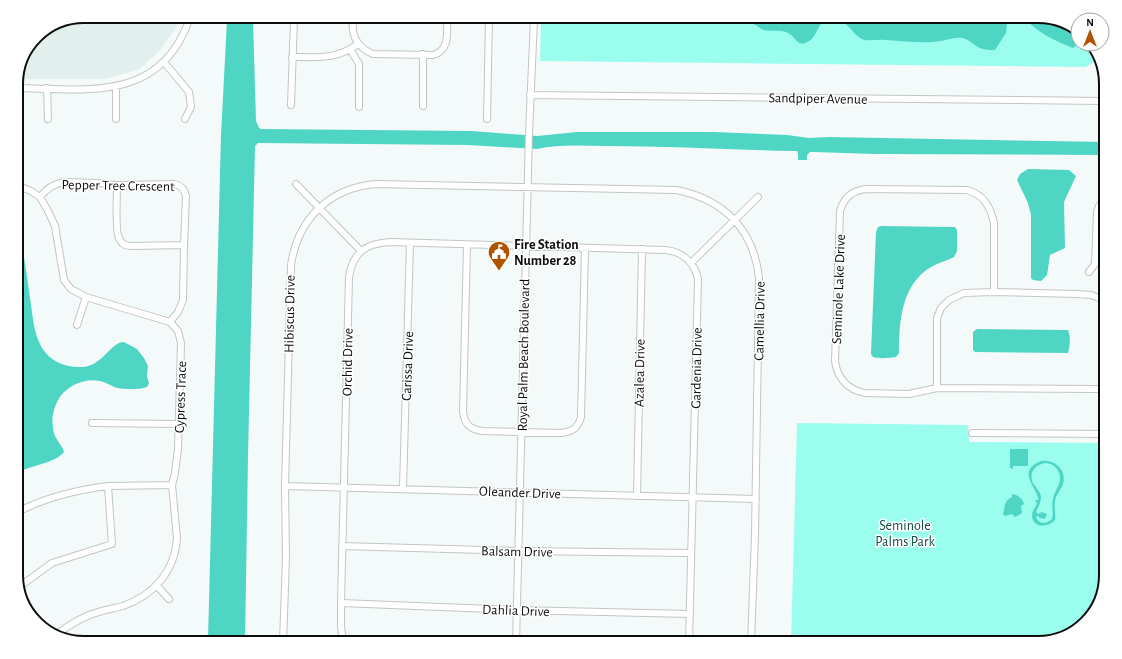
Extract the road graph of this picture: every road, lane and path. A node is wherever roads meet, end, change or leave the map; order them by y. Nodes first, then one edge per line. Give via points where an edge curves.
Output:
1 (188, 23) edge
2 (294, 23) edge
3 (353, 23) edge
4 (447, 23) edge
5 (489, 23) edge
6 (534, 23) edge
7 (358, 44) junction
8 (350, 49) junction
9 (423, 54) junction
10 (292, 57) junction
11 (164, 62) junction
12 (116, 87) junction
13 (23, 88) edge
14 (48, 88) junction
15 (530, 95) junction
16 (1099, 101) edge
17 (291, 105) dead end
18 (424, 106) dead end
19 (359, 107) dead end
20 (48, 119) dead end
21 (116, 119) dead end
22 (185, 119) dead end
23 (487, 120) dead end
24 (296, 184) dead end
25 (117, 185) junction
26 (528, 187) junction
27 (23, 188) edge
28 (40, 197) junction
29 (758, 197) dead end
30 (1099, 206) edge
31 (318, 208) junction
32 (735, 220) junction
33 (410, 243) junction
34 (467, 244) junction
35 (184, 246) junction
36 (526, 247) junction
37 (585, 248) junction
38 (642, 249) junction
39 (361, 251) junction
40 (691, 263) junction
41 (1089, 272) dead end
42 (994, 292) junction
43 (86, 297) junction
44 (1099, 298) edge
45 (170, 322) junction
46 (77, 325) dead end
47 (937, 388) junction
48 (1099, 389) edge
49 (92, 423) dead end
50 (179, 424) junction
51 (522, 432) junction
52 (972, 433) dead end
53 (1099, 434) edge
54 (172, 485) junction
55 (108, 486) junction
56 (285, 486) junction
57 (344, 487) junction
58 (403, 488) junction
59 (520, 492) junction
60 (637, 496) junction
61 (693, 498) junction
62 (756, 499) junction
63 (23, 510) edge
64 (342, 546) junction
65 (518, 551) junction
66 (691, 553) junction
67 (24, 584) edge
68 (156, 586) junction
69 (169, 599) dead end
70 (341, 603) junction
71 (516, 610) junction
72 (690, 614) junction
73 (61, 631) edge
74 (283, 636) edge
75 (342, 636) edge
76 (516, 636) edge
77 (690, 636) edge
78 (751, 636) edge

1 - 11 street via 180,41
2 - 10 street
3 - 7 street via 354,36
4 - 9 street via 444,47 437,54
5 - 23 street
6 - 15 street, Royal Palm Beach Boulevard
7 - 8 street
7 - 9 street via 374,54
8 - 10 street via 342,54 327,57
8 - 19 street via 359,64
9 - 18 street
10 - 17 street
11 - 12 street via 145,76
11 - 22 street via 189,92 191,107
12 - 14 street
12 - 21 street
13 - 14 street
14 - 20 street
15 - 16 street, Sandpiper Avenue
15 - 26 street, Royal Palm Beach Boulevard
24 - 31 street
25 - 28 street, Pepper Tree Crescent via 58,183 48,188
25 - 35 street via 117,232 121,242 131,246
25 - 35 street, Pepper Tree Crescent via 175,184 182,187 186,193
26 - 31 street, Hibiscus Drive via 376,184 347,190
26 - 32 street, Camellia Drive via 676,190 710,201
26 - 36 street, Royal Palm Beach Boulevard
27 - 28 street
28 - 43 street via 55,226 64,280 71,289
29 - 32 street
30 - 41 street via 1095,264
31 - 39 street
31 - 56 street, Hibiscus Drive via 300,233 291,265
32 - 40 street
32 - 62 street, Camellia Drive via 752,247 759,278
33 - 34 street
33 - 39 street via 379,242
33 - 58 street, Carissa Drive
34 - 36 street
34 - 51 street via 464,420 468,427 474,430
35 - 45 street, Pepper Tree Crescent via 183,300
36 - 37 street
36 - 51 street, Royal Palm Beach Boulevard
37 - 38 street
37 - 51 street via 579,424 570,432
38 - 40 street via 673,251
38 - 60 street, Azalea Drive
39 - 57 street, Orchid Drive via 352,265 349,277
40 - 61 street, Gardenia Drive via 698,279
42 - 44 street via 1091,295
42 - 47 street via 959,294 941,308 937,324
42 - 47 street, Seminole Lake Drive via 994,223 987,202 978,194 967,190 861,190 851,193 844,201 840,211 835,361 838,372 844,383 865,394 909,394
43 - 45 street
43 - 46 street
45 - 50 street, Cypress Trace via 178,331 181,343
47 - 48 street, Seminole Lake Drive
49 - 50 street
50 - 54 street, Cypress Trace via 177,461
51 - 59 street, Royal Palm Beach Boulevard
52 - 53 street
54 - 55 street
54 - 68 street, Cypress Trace via 176,546 168,570
55 - 63 street via 63,494
55 - 67 street via 112,544 52,563
56 - 57 street, Oleander Drive
56 - 74 street, Hibiscus Drive
57 - 58 street, Oleander Drive
57 - 64 street, Orchid Drive
58 - 59 street, Oleander Drive
59 - 60 street, Oleander Drive
59 - 65 street, Royal Palm Beach Boulevard
60 - 61 street, Oleander Drive
61 - 62 street, Oleander Drive
61 - 66 street, Gardenia Drive
62 - 78 street, Camellia Drive
64 - 65 street, Balsam Drive
64 - 70 street, Orchid Drive
65 - 66 street, Balsam Drive
65 - 71 street, Royal Palm Beach Boulevard
66 - 72 street, Gardenia Drive
68 - 69 street
68 - 73 street, Cypress Trace via 133,602 82,618
70 - 71 street, Dahlia Drive
70 - 75 street, Orchid Drive
71 - 72 street, Dahlia Drive
71 - 76 street, Royal Palm Beach Boulevard
72 - 77 street, Gardenia Drive

